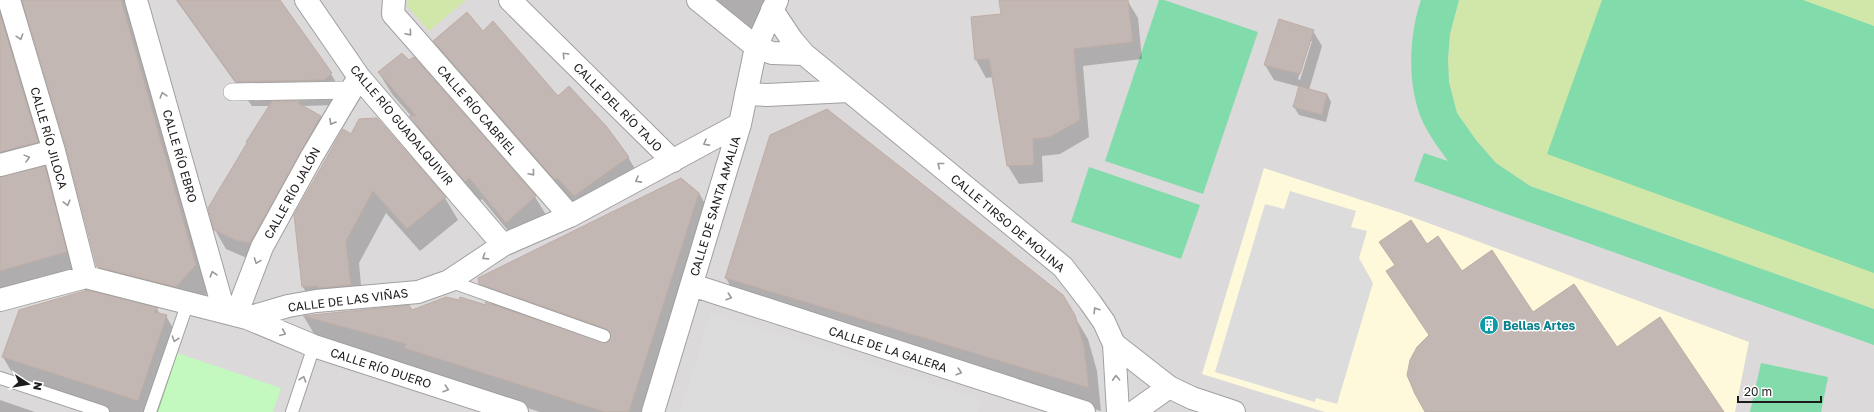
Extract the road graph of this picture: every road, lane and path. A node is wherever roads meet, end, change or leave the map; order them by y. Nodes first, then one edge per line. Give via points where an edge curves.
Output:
1 (8, 0) edge
2 (136, 0) edge
3 (306, 0) edge
4 (394, 0) edge
5 (510, 0) edge
6 (698, 0) edge
7 (774, 5) edge
8 (756, 47) junction
9 (804, 54) junction
10 (355, 83) junction
11 (848, 91) junction
12 (232, 92) dead end
13 (746, 94) junction
14 (740, 124) junction
15 (54, 151) junction
16 (673, 161) junction
17 (0, 165) edge
18 (570, 216) junction
19 (503, 246) junction
20 (86, 277) junction
21 (449, 281) junction
22 (692, 285) junction
23 (0, 300) edge
24 (188, 302) junction
25 (236, 315) junction
26 (604, 336) dead end
27 (1114, 344) junction
28 (314, 346) junction
29 (0, 378) edge
30 (1169, 387) junction
31 (103, 412) edge
32 (150, 412) edge
33 (292, 412) edge
34 (517, 412) edge
35 (653, 412) edge
36 (1084, 412) edge
37 (1118, 412) edge
38 (1134, 412) edge
39 (1234, 412) edge

1 -> 15 street, CALLE RÍO JILOCA
25 -> 2 street, CALLE RÍO EBRO
3 - 10 street, CALLE RÍO GUADALQUIVIR
4 -> 18 street, CALLE RÍO CABRIEL via 393,14
16 -> 5 street, CALLE DEL RÍO TAJO
6 - 8 street
7 - 8 street, CALLE DE SANTA AMALIA
7 - 9 street, CALLE TIRSO DE MOLINA via 792,40
8 - 9 street via 772,53
8 - 13 street, CALLE DE SANTA AMALIA
9 - 11 street, CALLE TIRSO DE MOLINA
10 - 12 street
10 - 19 street, CALLE RÍO GUADALQUIVIR
10 -> 25 street, CALLE RÍO JALÓN via 262,247
11 - 13 street
27 -> 11 street, CALLE TIRSO DE MOLINA via 1104,322 1063,267
13 - 14 street, CALLE DE SANTA AMALIA
14 -> 16 street, CALLE DEL RÍO TAJO
14 - 22 street, CALLE DE SANTA AMALIA
17 -> 15 street
15 -> 20 street, CALLE RÍO JILOCA
16 -> 18 street, CALLE DE LAS VIÑAS
18 - 19 street, CALLE DE LAS VIÑAS
19 -> 21 street, CALLE DE LAS VIÑAS
20 - 23 street
20 - 24 street
21 - 25 street, CALLE DE LAS VIÑAS via 418,292 316,301
21 - 26 lane
22 - 35 street, CALLE DE SANTA AMALIA
22 -> 36 street, CALLE DE LA GALERA
24 - 25 street
24 -> 32 lane
25 -> 28 street, CALLE RÍO DUERO
27 - 30 street
37 -> 27 street, CALLE TIRSO DE MOLINA
33 -> 28 lane
28 -> 34 street, CALLE RÍO DUERO
29 - 31 lane
30 - 38 street
30 - 39 street via 1192,398

